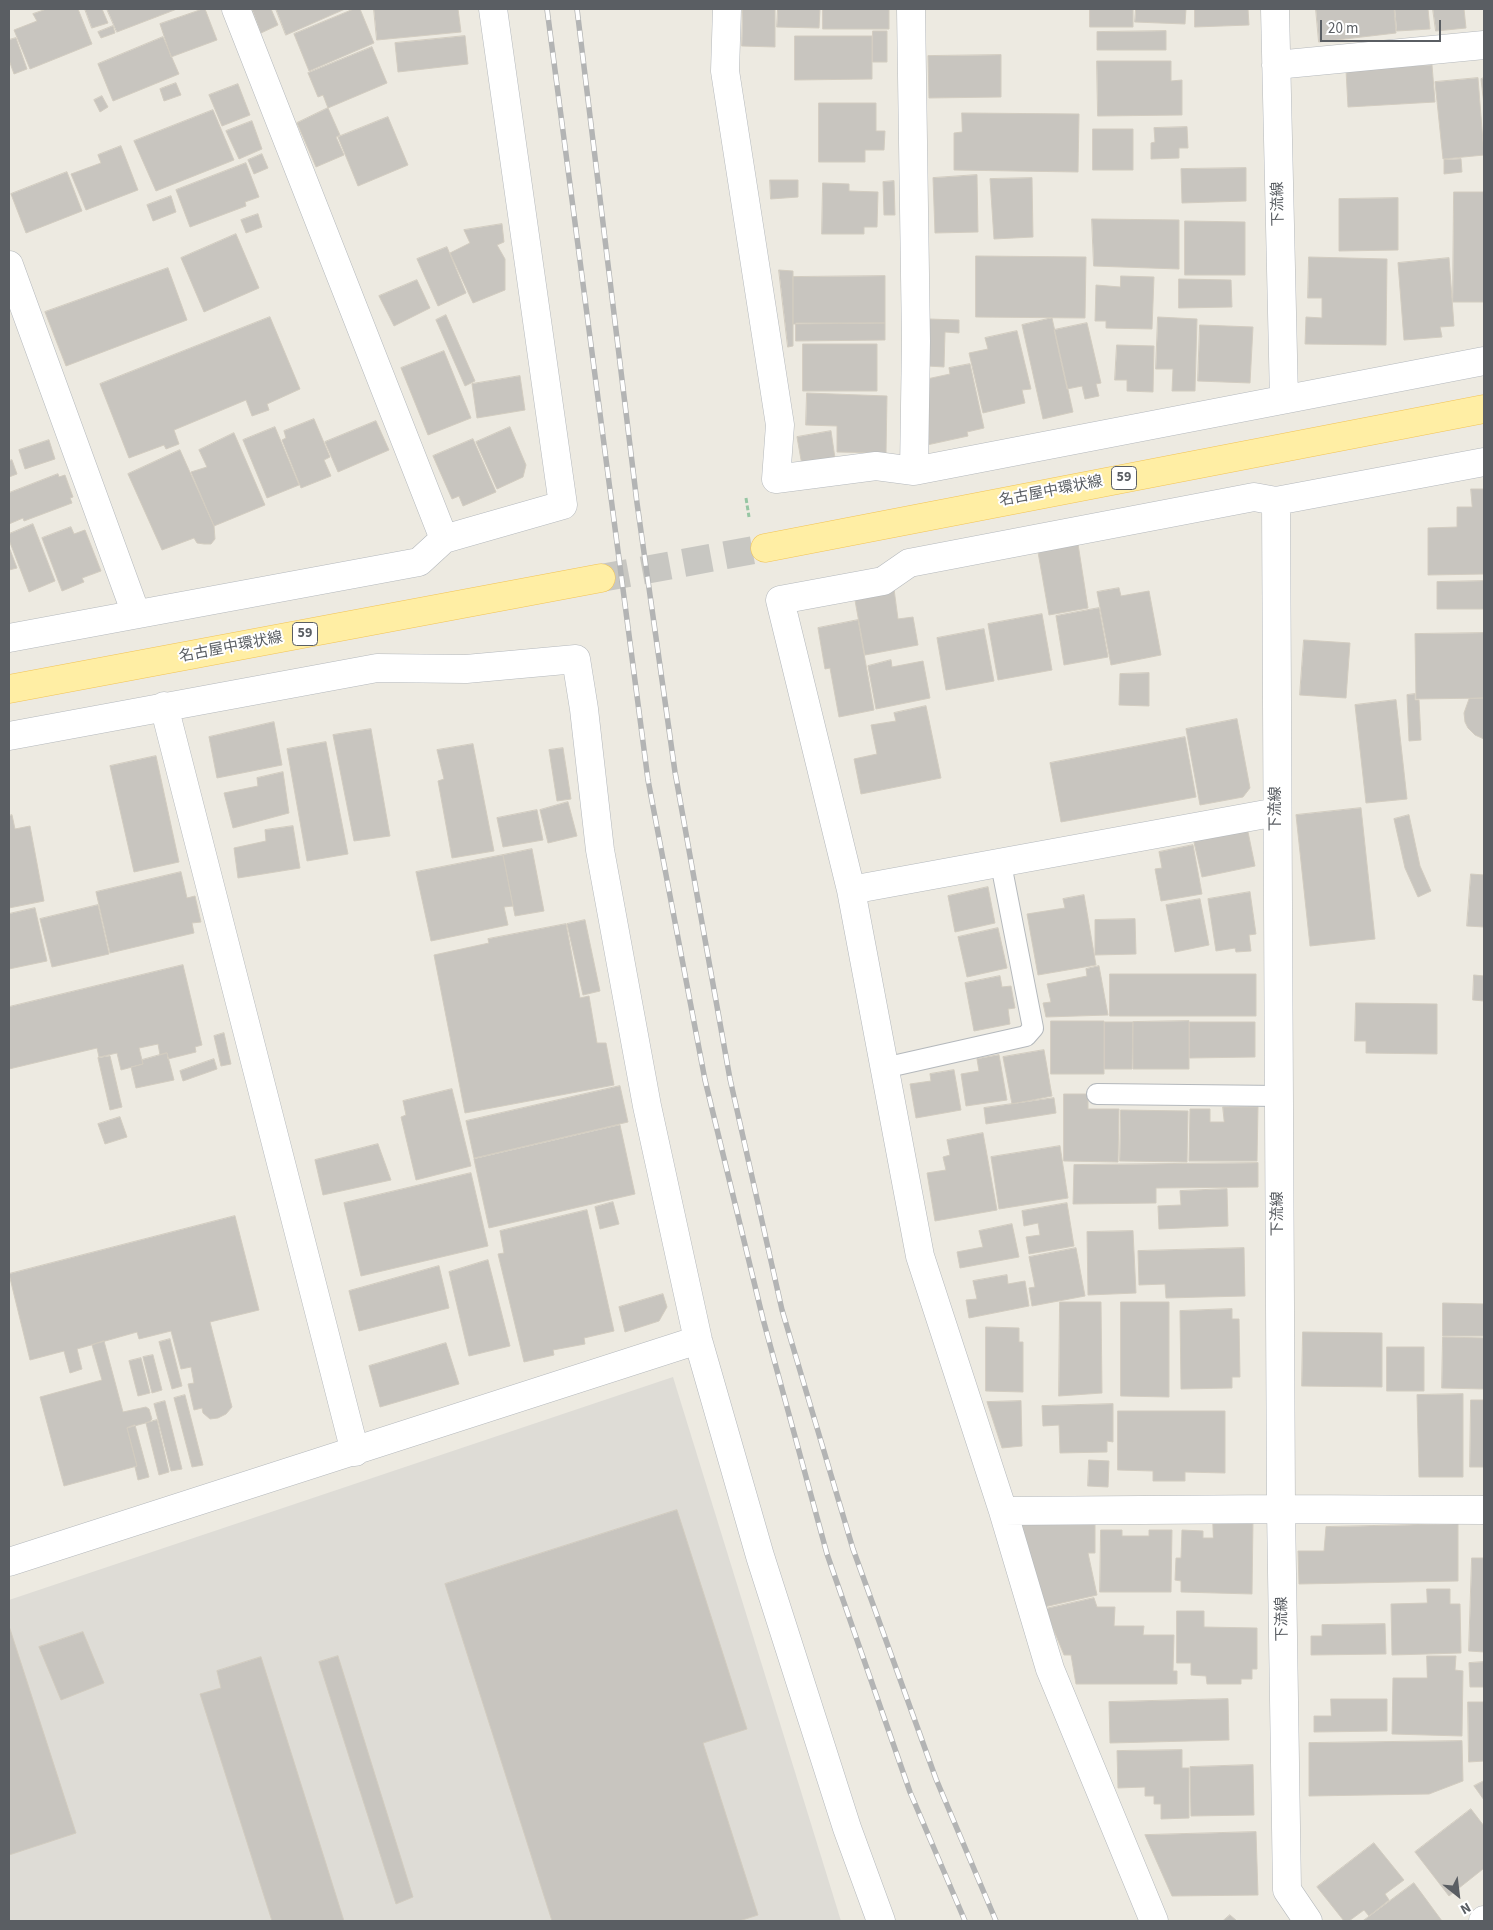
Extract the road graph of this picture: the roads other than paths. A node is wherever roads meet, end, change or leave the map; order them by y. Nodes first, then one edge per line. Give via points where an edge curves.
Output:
1 (236, 9) edge
2 (493, 9) edge
3 (727, 9) edge
4 (911, 9) edge
5 (1274, 9) edge
6 (1484, 45) edge
7 (1276, 65) junction
8 (9, 265) edge
9 (1484, 362) edge
10 (1284, 399) junction
11 (1484, 409) edge
12 (1484, 462) edge
13 (914, 471) junction
14 (1276, 501) junction
15 (444, 539) junction
16 (765, 548) tunnel mouth
17 (601, 578) tunnel mouth
18 (136, 614) junction
19 (9, 638) edge
20 (9, 689) edge
21 (164, 706) junction
22 (9, 736) edge
23 (1277, 812) junction
24 (1001, 864) junction
25 (851, 890) junction
26 (884, 1068) junction
27 (1096, 1094) dead end
28 (1279, 1096) junction
29 (698, 1340) junction
30 (355, 1452) junction
31 (1281, 1508) junction
32 (1484, 1510) edge
33 (1003, 1511) junction
34 (9, 1562) edge
35 (881, 1921) edge
36 (1154, 1921) edge
37 (1308, 1921) edge

1 - 15 street
2 - 15 street via 563,505
3 - 13 street via 725,71 780,425 776,479 876,466
4 - 13 street via 916,341
5 - 7 street, 下流線
6 - 7 street
7 - 10 street, 下流線
8 - 18 street
9 - 10 street
10 - 13 street
11 - 16 main road, 名古屋中環状線 / 59
12 - 14 street
14 - 23 street, 下流線
14 - 25 street via 1254,498 909,563 883,580 780,600
15 - 18 street via 419,562
17 - 20 main road, 名古屋中環状線 / 59
18 - 19 street
21 - 22 street
21 - 29 street via 377,668 466,669 576,659 602,860 647,1106
21 - 30 street
23 - 24 street
23 - 28 street, 下流線
24 - 25 street
24 - 26 lane via 1033,1028 1026,1036
25 - 26 street
26 - 33 street via 920,1256
27 - 28 lane
28 - 31 street, 下流線
29 - 30 street
29 - 35 street via 760,1556 847,1828
30 - 34 street
31 - 32 street
31 - 33 street
31 - 37 street, 下流線 via 1287,1890
33 - 36 street via 1050,1670

